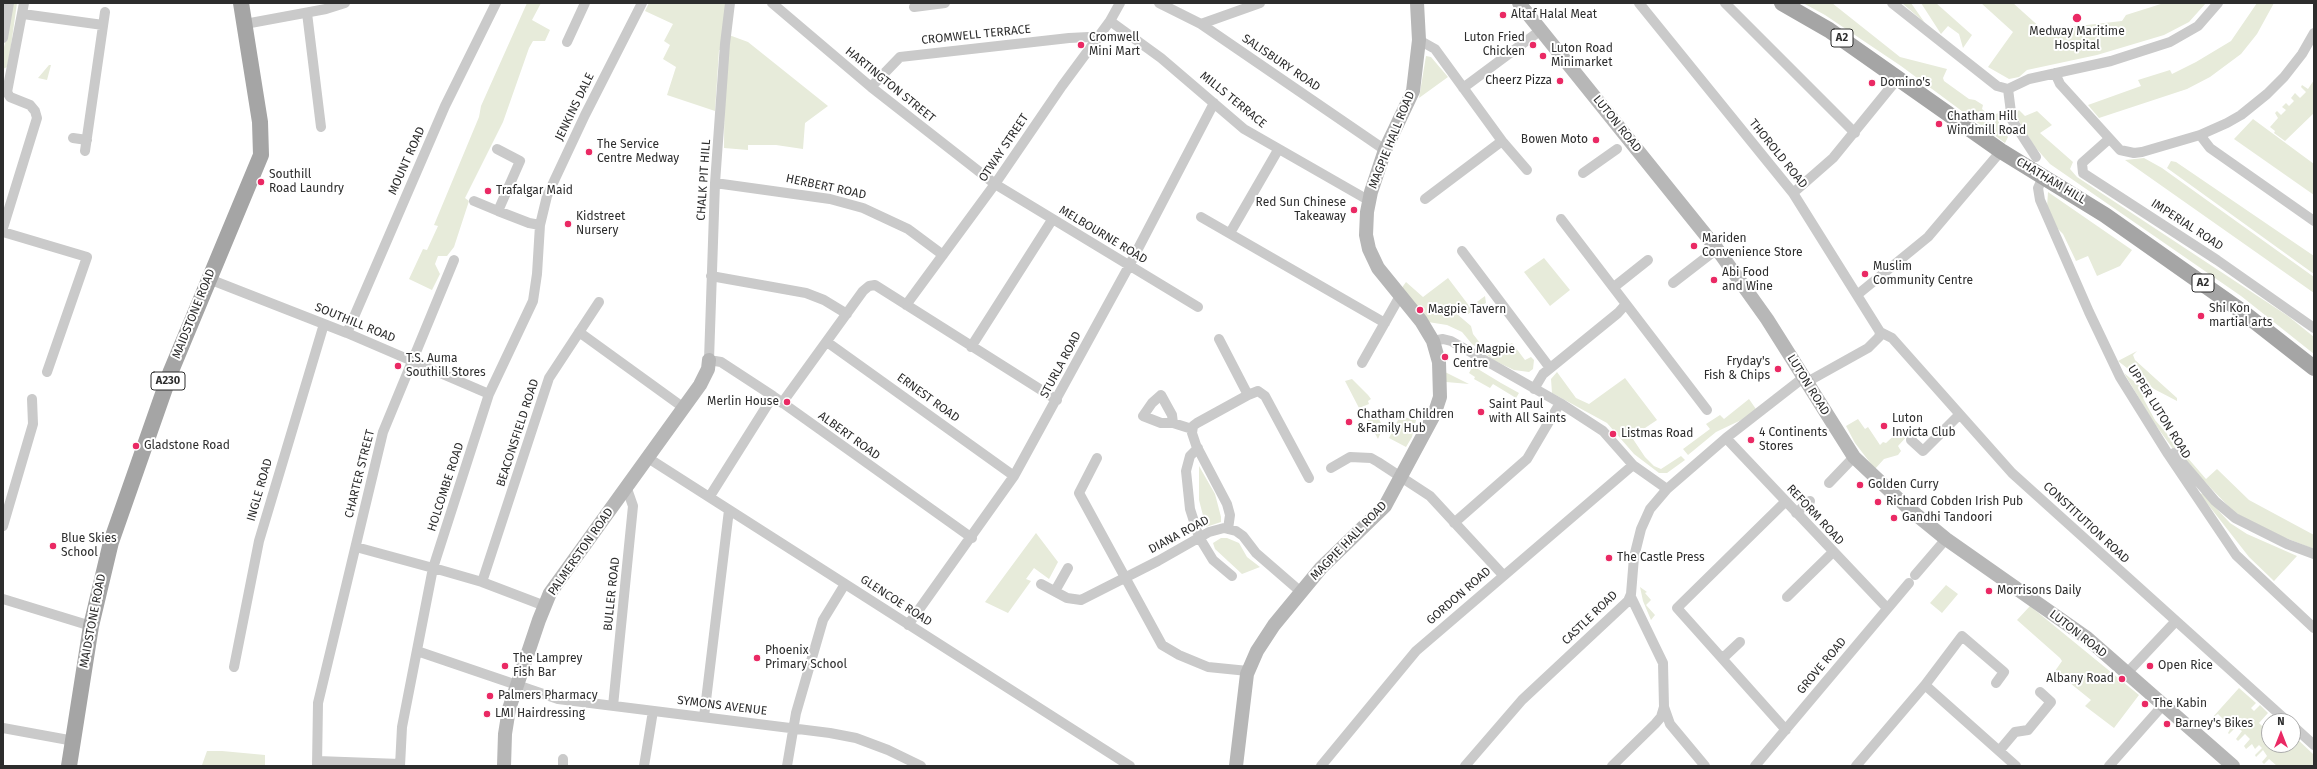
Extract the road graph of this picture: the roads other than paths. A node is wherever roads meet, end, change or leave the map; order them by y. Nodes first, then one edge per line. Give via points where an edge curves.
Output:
1 (9, 3) edge
2 (24, 3) edge
3 (241, 3) edge
4 (345, 3) edge
5 (496, 3) edge
6 (585, 3) edge
7 (641, 3) edge
8 (730, 3) edge
9 (772, 3) edge
10 (945, 3) edge
11 (1120, 3) edge
12 (1160, 3) edge
13 (1260, 3) edge
14 (1417, 3) edge
15 (1519, 3) edge
16 (1639, 3) edge
17 (1725, 3) edge
18 (1782, 3) edge
19 (1892, 3) edge
20 (2218, 3) edge
21 (914, 6) dead end
22 (105, 12) dead end
23 (307, 13) junction
24 (23, 14) junction
25 (1110, 21) junction
26 (245, 24) junction
27 (1201, 24) junction
28 (103, 25) junction
29 (1541, 30) junction
30 (2314, 33) edge
31 (3, 38) edge
32 (1419, 40) junction
33 (1096, 41) junction
34 (567, 42) dead end
35 (2055, 73) junction
36 (1899, 77) junction
37 (871, 87) junction
38 (1463, 88) junction
39 (2008, 89) junction
40 (1214, 103) junction
41 (321, 127) dead end
42 (1855, 133) junction
43 (2200, 135) junction
44 (73, 138) dead end
45 (2109, 139) junction
46 (87, 140) junction
47 (1502, 141) junction
48 (497, 149) dead end
49 (1617, 149) dead end
50 (1278, 150) junction
51 (1385, 150) junction
52 (2002, 150) junction
53 (85, 151) dead end
54 (2036, 157) dead end
55 (1527, 170) dead end
56 (1583, 173) dead end
57 (2043, 177) junction
58 (715, 183) junction
59 (995, 184) junction
60 (1794, 192) junction
61 (1425, 199) dead end
62 (1368, 200) junction
63 (474, 201) dead end
64 (498, 211) junction
65 (1201, 217) dead end
66 (1561, 219) dead end
67 (1052, 220) junction
68 (2314, 221) edge
69 (540, 225) junction
70 (3, 228) edge
71 (3, 232) edge
72 (1230, 233) junction
73 (1717, 249) junction
74 (1462, 251) dead end
75 (943, 254) junction
76 (454, 260) dead end
77 (1648, 260) dead end
78 (1129, 266) junction
79 (711, 276) junction
80 (209, 279) junction
81 (1673, 283) dead end
82 (1614, 287) junction
83 (1857, 295) junction
84 (1400, 296) junction
85 (599, 302) dead end
86 (1626, 304) junction
87 (906, 305) junction
88 (1198, 307) dead end
89 (847, 314) junction
90 (1385, 323) junction
91 (324, 324) junction
92 (2314, 328) edge
93 (579, 332) junction
94 (1880, 332) junction
95 (347, 333) junction
96 (1219, 339) dead end
97 (1432, 341) junction
98 (827, 342) junction
99 (971, 347) junction
100 (413, 360) junction
101 (709, 360) junction
102 (1362, 363) dead end
103 (1550, 368) junction
104 (2314, 368) edge
105 (47, 372) dead end
106 (1805, 380) junction
107 (1534, 389) junction
108 (489, 394) junction
109 (1248, 395) junction
110 (773, 396) junction
111 (32, 399) dead end
112 (1057, 400) junction
113 (782, 403) junction
114 (1560, 403) junction
115 (684, 408) junction
116 (1707, 410) dead end
117 (1959, 415) junction
118 (1173, 423) dead end
119 (1192, 428) junction
120 (1726, 438) junction
121 (1911, 440) dead end
122 (1198, 448) junction
123 (2168, 454) junction
124 (1854, 457) junction
125 (648, 458) junction
126 (1097, 458) dead end
127 (1633, 465) junction
128 (1331, 468) dead end
129 (1014, 476) junction
130 (1401, 476) junction
131 (1309, 478) dead end
132 (1829, 483) dead end
133 (626, 486) junction
134 (1667, 489) junction
135 (710, 496) junction
136 (1810, 501) dead end
137 (1785, 502) junction
138 (729, 510) junction
139 (1796, 514) junction
140 (1454, 523) junction
141 (3, 526) edge
142 (1228, 529) junction
143 (1199, 537) junction
144 (972, 538) junction
145 (1946, 539) junction
146 (356, 547) junction
147 (1832, 552) junction
148 (2314, 554) edge
149 (435, 568) junction
150 (1068, 568) dead end
151 (1503, 575) junction
152 (1232, 576) dead end
153 (1126, 577) junction
154 (482, 582) junction
155 (845, 584) junction
156 (1041, 584) dead end
157 (1055, 591) junction
158 (1301, 592) junction
159 (1630, 597) junction
160 (1787, 598) dead end
161 (3, 600) edge
162 (544, 606) junction
163 (1887, 608) junction
164 (2175, 622) junction
165 (908, 625) junction
166 (91, 626) junction
167 (2314, 628) edge
168 (1740, 642) dead end
169 (417, 651) junction
170 (1723, 658) junction
171 (234, 667) dead end
172 (1248, 671) junction
173 (2127, 673) junction
174 (1996, 683) dead end
175 (1925, 685) junction
176 (517, 686) junction
177 (2040, 692) dead end
178 (2164, 704) junction
179 (613, 706) junction
180 (1664, 707) junction
181 (653, 711) junction
182 (2278, 713) edge
183 (704, 717) junction
184 (3, 728) edge
185 (794, 728) junction
186 (1786, 730) junction
187 (2301, 733) edge
188 (74, 740) junction
189 (2314, 745) edge
190 (1999, 750) junction
191 (317, 764) edge
192 (2228, 764) edge
193 (400, 765) edge
194 (69, 766) edge
195 (504, 766) edge
196 (644, 766) edge
197 (787, 766) edge
198 (921, 766) edge
199 (1130, 766) edge
200 (1236, 766) edge
201 (1321, 766) edge
202 (1465, 766) edge
203 (1612, 766) edge
204 (1705, 766) edge
205 (1755, 766) edge
206 (1856, 766) edge
207 (2016, 766) edge
208 (2109, 766) edge

1 - 31 street
2 - 24 street
3 - 26 main road, MAIDSTONE ROAD / A230
4 - 23 street
5 - 95 street, MOUNT ROAD via 445,106
6 - 34 street
7 - 69 street, JENKINS DALE via 550,187
8 - 58 street, CHALK PIT HILL
9 - 37 street, HARTINGTON STREET
10 - 21 street
11 - 25 street, OTWAY STREET
12 - 27 street, SALISBURY ROAD
13 - 27 street
14 - 32 street, MAGPIE HALL ROAD
15 - 29 street, LUTON ROAD
16 - 60 street, THOROLD ROAD
17 - 42 street
18 - 36 main road, CHATHAM HILL / A2 via 1829,30
19 - 39 street via 1994,84
20 - 35 street via 2198,26 2170,42 2111,61
22 - 28 street
23 - 26 street
23 - 41 street
24 - 28 street
24 - 70 street via 7,86 8,96 30,105 37,117
25 - 33 street, OTWAY STREET
25 - 40 street, MILLS TERRACE via 1162,58
26 - 80 main road, MAIDSTONE ROAD / A230 via 262,151
27 - 51 street, SALISBURY ROAD
28 - 46 street
29 - 38 street
29 - 73 street, LUTON ROAD
30 - 43 street via 2294,66 2267,94 2227,123
32 - 38 street via 1435,50
32 - 51 street, MAGPIE HALL ROAD via 1413,92
33 - 37 street, CROMWELL TERRACE via 1088,36 900,57
33 - 59 street, OTWAY STREET
35 - 39 street via 2029,79
35 - 45 street via 2060,84
36 - 42 street
36 - 52 main road, CHATHAM HILL / A2
37 - 59 street, HARTINGTON STREET
38 - 47 street
39 - 54 street via 2012,120
40 - 50 street, MILLS TERRACE via 1244,129
40 - 78 street, STURLA ROAD
42 - 60 street via 1833,158
43 - 45 street via 2134,153 2120,150
43 - 68 street via 2210,148
44 - 46 street
45 - 92 street, IMPERIAL ROAD via 2082,163 2083,173 2217,260
46 - 53 street
47 - 55 street
47 - 61 street
48 - 64 street via 520,160
49 - 56 street
50 - 62 street, MILLS TERRACE
50 - 72 street
51 - 62 street, MAGPIE HALL ROAD
52 - 57 main road, CHATHAM HILL / A2
52 - 83 street via 1928,237
57 - 104 main road, CHATHAM HILL / A2 via 2094,208 2208,286
57 - 123 street, UPPER LUTON ROAD via 2038,194 2050,227 2120,377
58 - 75 street, HERBERT ROAD via 830,199 864,208 908,229
58 - 79 street, CHALK PIT HILL
59 - 67 street, MELBOURNE ROAD
59 - 75 street, OTWAY STREET
60 - 83 street, THOROLD ROAD
62 - 84 street, MAGPIE HALL ROAD via 1366,225 1369,249 1378,268
63 - 64 street
64 - 69 street
65 - 72 street
66 - 82 street
67 - 78 street, MELBOURNE ROAD
67 - 99 street
69 - 108 street, HOLCOMBE ROAD via 537,274 532,301
71 - 105 street via 87,257
72 - 90 street
73 - 81 street
73 - 106 street, LUTON ROAD via 1767,319
74 - 103 street
75 - 87 street, OTWAY STREET
76 - 100 street, CHARTER STREET
77 - 82 street
78 - 88 street, MELBOURNE ROAD
78 - 112 street, STURLA ROAD
79 - 89 street via 806,293
79 - 101 street, CHALK PIT HILL
80 - 91 street, SOUTHILL ROAD
80 - 166 main road, MAIDSTONE ROAD / A230 via 172,371 117,522
82 - 86 street
83 - 94 street, THOROLD ROAD
84 - 90 street
84 - 97 street, MAGPIE HALL ROAD via 1421,321
85 - 93 street, BEACONSFIELD ROAD
86 - 103 street
86 - 116 street
87 - 89 street via 874,285 869,286
87 - 99 street
89 - 98 street
90 - 102 street
91 - 95 street, SOUTHILL ROAD
91 - 171 street, INGLE ROAD via 259,541
93 - 115 street
93 - 154 street, BEACONSFIELD ROAD via 549,378
94 - 106 street, CASTLE ROAD via 1880,337 1868,348
94 - 117 street, CONSTITUTION ROAD via 1892,338
95 - 100 street, SOUTHILL ROAD
96 - 109 street
97 - 107 street via 1451,341
97 - 130 street, MAGPIE HALL ROAD via 1440,369 1439,400 1434,415
98 - 113 street
98 - 129 street, ERNEST ROAD
99 - 112 street
100 - 108 street, SOUTHILL ROAD
100 - 146 street, CHARTER STREET via 383,432
101 - 110 street, ALBERT ROAD via 721,362
101 - 115 street, PALMERSTON ROAD via 705,378
103 - 107 street
106 - 120 street, CASTLE ROAD
106 - 124 street, LUTON ROAD
107 - 114 street
108 - 149 street, HOLCOMBE ROAD
109 - 119 street
109 - 131 street via 1258,391 1265,396
110 - 113 street, ALBERT ROAD
110 - 135 street
111 - 141 street via 33,424
112 - 129 street, STURLA ROAD
113 - 144 street, ALBERT ROAD
114 - 127 street via 1603,430
114 - 140 street via 1527,459
115 - 125 street, PALMERSTON ROAD
117 - 121 street via 1923,451
117 - 164 street, CONSTITUTION ROAD via 2012,473
118 - 119 street
119 - 122 street via 1193,439
120 - 134 street, CASTLE ROAD
120 - 137 street, REFORM ROAD
122 - 142 street via 1228,504
122 - 143 street via 1189,459 1186,481 1190,509
123 - 148 street via 2175,454 2215,501 2235,518 2273,538
123 - 167 street, UPPER LUTON ROAD via 2236,555
124 - 132 street
124 - 145 street, LUTON ROAD via 1908,508
125 - 133 street, PALMERSTON ROAD
125 - 135 street, GLENCOE ROAD
126 - 153 street via 1079,493
127 - 134 street
127 - 151 street, GORDON ROAD
128 - 130 street via 1350,457 1371,458
129 - 144 street, STURLA ROAD
130 - 140 street via 1430,496
130 - 158 street, MAGPIE HALL ROAD via 1385,506 1330,559
133 - 162 street, PALMERSTON ROAD via 561,576
133 - 179 street, BULLER ROAD via 634,506
134 - 159 street, CASTLE ROAD via 1650,509 1641,529 1634,557
135 - 138 street, GLENCOE ROAD
136 - 139 street
137 - 139 street, REFORM ROAD
137 - 170 street via 1677,608
138 - 155 street, GLENCOE ROAD
138 - 183 street
139 - 147 street, REFORM ROAD
140 - 151 street
142 - 143 street, DIANA ROAD via 1216,529
142 - 158 street, DIANA ROAD via 1243,536 1255,552
143 - 152 street via 1213,560
143 - 153 street, DIANA ROAD
144 - 165 street, STURLA ROAD
145 - 163 street, GROVE ROAD
145 - 173 street, LUTON ROAD via 2051,611
146 - 149 street
146 - 191 street, CHARTER STREET via 318,703
147 - 160 street
147 - 163 street, REFORM ROAD
149 - 154 street
149 - 169 street, HOLCOMBE ROAD
150 - 157 street
151 - 201 street, GORDON ROAD via 1405,662
153 - 157 street, DIANA ROAD via 1081,600 1067,598
153 - 172 street via 1162,645 1203,665
154 - 162 street
155 - 165 street, GLENCOE ROAD
155 - 185 street via 823,620
156 - 157 street, DIANA ROAD
158 - 172 street, MAGPIE HALL ROAD via 1263,641
159 - 180 street via 1663,663
159 - 202 street, CASTLE ROAD via 1522,700
161 - 166 street
162 - 176 street, PALMERSTON ROAD
163 - 186 street, GROVE ROAD
164 - 173 street
164 - 182 street, CONSTITUTION ROAD
165 - 199 street, GLENCOE ROAD
166 - 188 main road, MAIDSTONE ROAD / A230
168 - 170 street
169 - 176 street, SYMONS AVENUE
169 - 193 street, HOLCOMBE ROAD via 402,727
170 - 186 street
172 - 200 street, MAGPIE HALL ROAD
173 - 178 street, LUTON ROAD
174 - 175 street via 2004,672 1962,636
175 - 190 street
175 - 206 street
176 - 179 street, SYMONS AVENUE via 558,699
176 - 195 street, PALMERSTON ROAD via 506,724
177 - 190 street via 2051,702 2028,730 2015,732
178 - 192 street, LUTON ROAD
178 - 208 street
179 - 181 street, SYMONS AVENUE
180 - 203 street via 1661,717 1655,724
180 - 204 street via 1670,724
181 - 183 street, SYMONS AVENUE
181 - 196 street
183 - 185 street, SYMONS AVENUE
184 - 188 street
185 - 197 street
185 - 198 street, SYMONS AVENUE via 856,738
186 - 205 street, GROVE ROAD
187 - 189 street
188 - 194 main road, MAIDSTONE ROAD / A230
190 - 207 street
191 - 193 street

